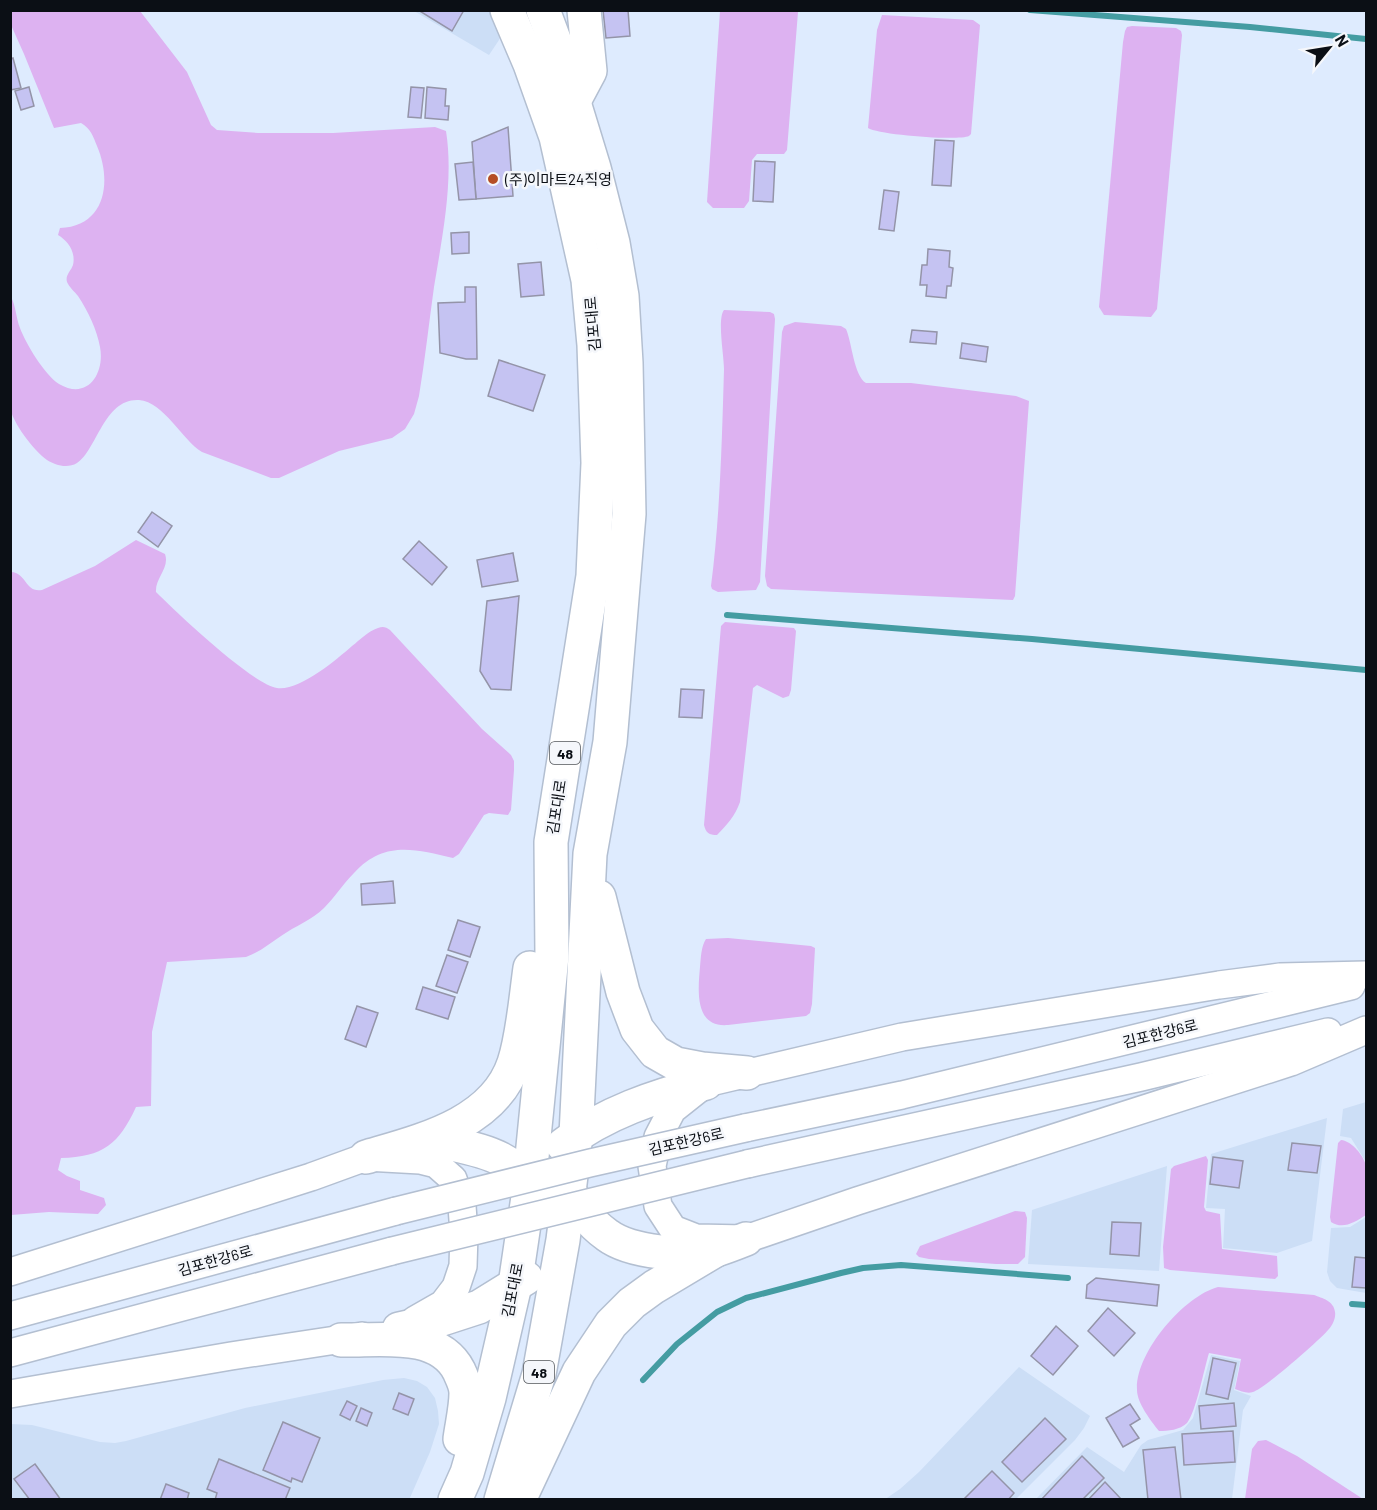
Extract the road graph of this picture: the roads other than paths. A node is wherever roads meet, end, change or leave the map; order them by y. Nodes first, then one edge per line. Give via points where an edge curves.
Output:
1 (543, 10) edge
2 (584, 10) edge
3 (508, 11) edge
4 (574, 101) junction
5 (550, 842) junction
6 (590, 854) junction
7 (1366, 975) edge
8 (1366, 982) edge
9 (1366, 1023) edge
10 (1366, 1030) edge
11 (747, 1073) junction
12 (706, 1083) junction
13 (576, 1135) junction
14 (428, 1139) junction
15 (366, 1156) junction
16 (540, 1167) junction
17 (569, 1191) junction
18 (746, 1239) junction
19 (563, 1240) junction
20 (716, 1250) junction
21 (10, 1272) edge
22 (515, 1285) junction
23 (10, 1316) edge
24 (399, 1329) junction
25 (341, 1340) junction
26 (10, 1353) edge
27 (10, 1394) edge
28 (448, 1500) edge
29 (455, 1500) edge
30 (501, 1500) edge
31 (519, 1500) edge

1 - 4 main road, 김포대로 / 48
2 - 4 main road via 590,71
3 - 5 main road, 김포대로 / 48 via 556,137 588,280 594,345 598,463 593,576
4 - 6 main road, 김포대로 / 48 via 613,243 622,296 627,410 629,514 610,742
5 - 14 main road via 510,1073 484,1107
5 - 16 main road, 김포대로 / 48 via 552,956 535,1123
6 - 11 main road via 613,956 637,1029 655,1052 676,1064
6 - 13 main road, 김포대로 / 48
7 - 11 street via 1280,977 1219,985 902,1037
8 - 23 street, 김포한강6로, bridge via 902,1095 590,1163 396,1211
9 - 26 street, bridge via 747,1164 392,1251
10 - 18 street via 1291,1062
11 - 12 street
12 - 13 main road via 628,1108
12 - 18 street via 672,1110 658,1137 652,1166 658,1206 673,1229 696,1238
13 - 16 main road
13 - 17 main road, 김포대로 / 48
14 - 15 main road
14 - 16 main road via 486,1151 516,1166
15 - 21 street
15 - 24 street via 436,1164 453,1179 462,1206 463,1266 456,1287 443,1304
16 - 17 main road
16 - 19 main road via 544,1195
16 - 22 main road, 김포대로 / 48
17 - 19 main road, 김포대로 / 48
17 - 20 main road via 582,1212 608,1236 659,1252
18 - 20 main road
19 - 22 main road via 534,1272
19 - 30 main road, 김포대로 / 48 via 539,1374
20 - 31 main road via 654,1287 611,1324 579,1372
22 - 24 main road via 479,1306
22 - 29 main road, 김포대로 / 48 via 489,1398
24 - 25 street
25 - 27 street
25 - 28 main road via 415,1341 443,1352 455,1365 466,1391

